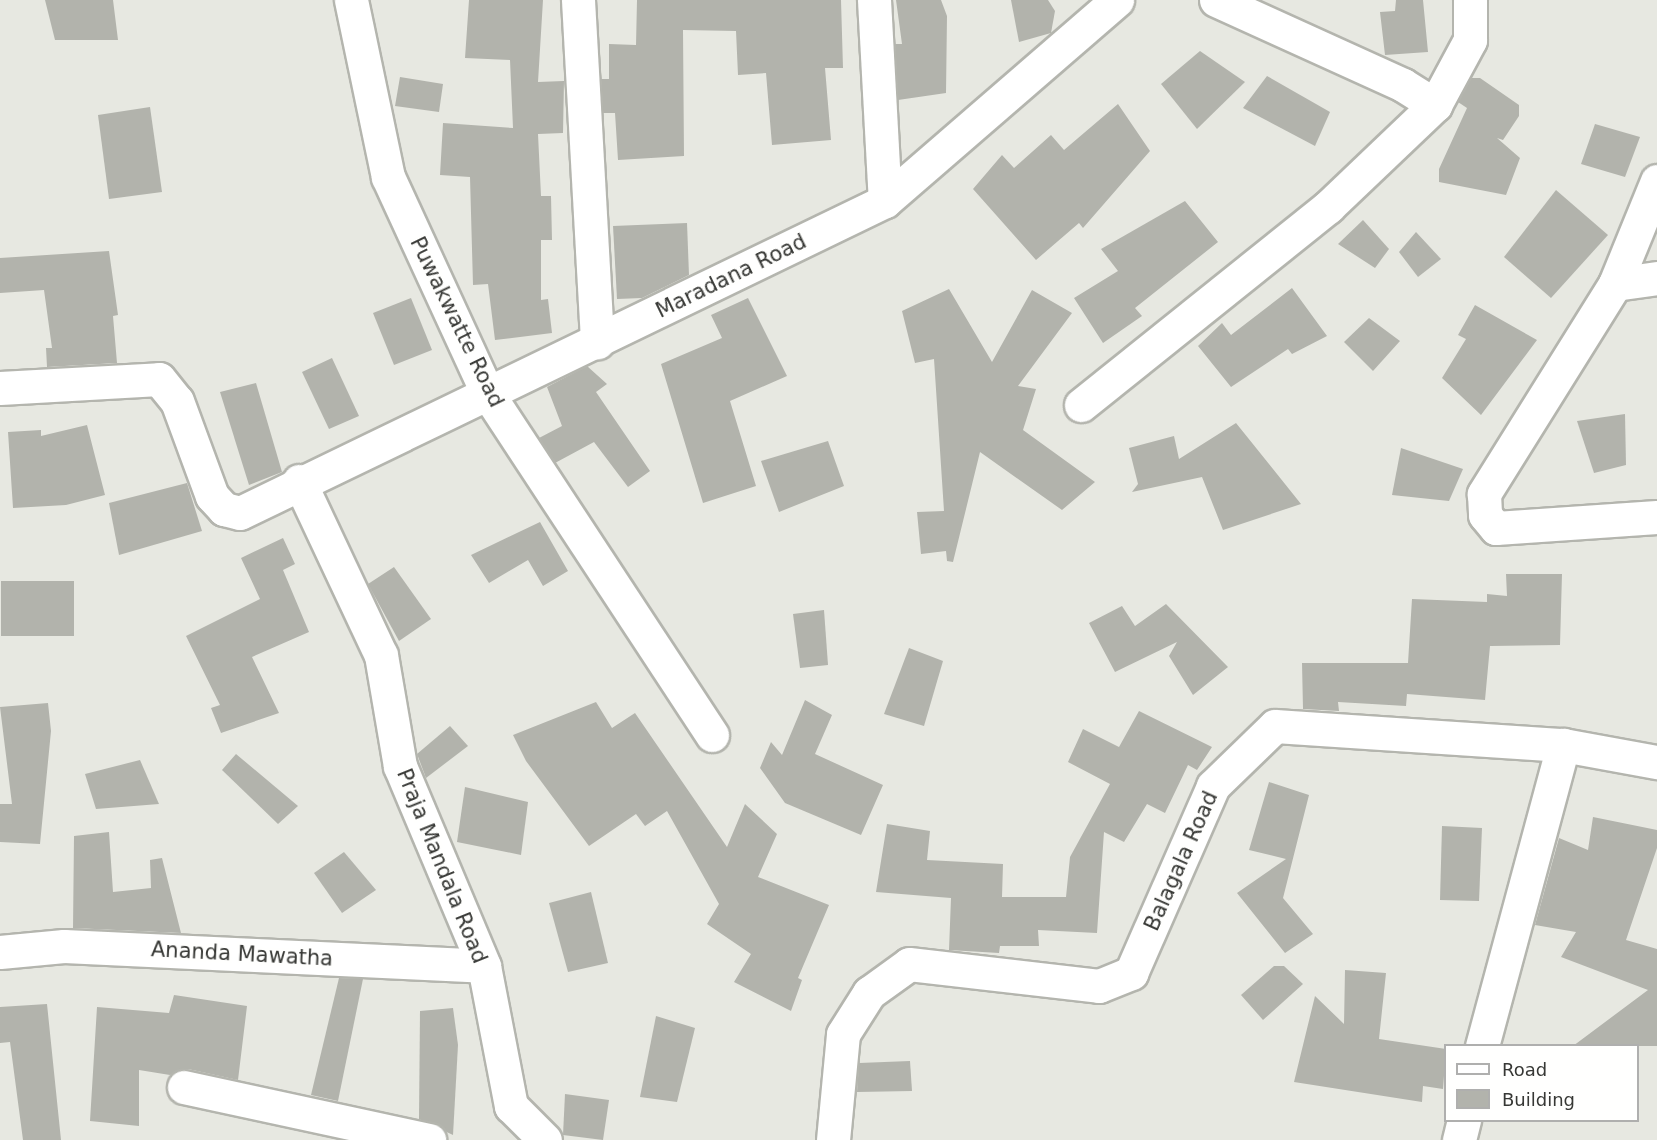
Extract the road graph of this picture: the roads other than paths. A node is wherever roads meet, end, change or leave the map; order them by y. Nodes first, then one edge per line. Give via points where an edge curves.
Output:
1 (351, 0) edge
2 (578, 0) edge
3 (874, 0) edge
4 (1117, 0) edge
5 (1216, 0) edge
6 (1470, 0) edge
7 (1435, 105) junction
8 (1657, 181) edge
9 (885, 201) junction
10 (1657, 278) edge
11 (1615, 284) junction
12 (597, 342) junction
13 (0, 388) edge
14 (488, 394) junction
15 (1082, 405) dead end
16 (299, 481) junction
17 (1657, 517) edge
18 (712, 735) dead end
19 (1563, 745) junction
20 (1657, 762) edge
21 (0, 952) edge
22 (484, 966) junction
23 (1483, 1044) edge
24 (184, 1087) dead end
25 (1464, 1122) edge
26 (429, 1140) edge
27 (545, 1140) edge
28 (833, 1140) edge
29 (1459, 1140) edge

1 - 14 street, Puwakwatte Road via 388,177
2 - 12 street
3 - 9 street
4 - 9 street, Maradana Road
5 - 7 street via 1403,85
6 - 7 street via 1470,40
7 - 15 street via 1328,207
8 - 11 street
9 - 12 street, Maradana Road
10 - 11 street
11 - 17 street via 1484,494 1485,515 1496,528 1516,529
12 - 14 street, Maradana Road
13 - 16 street via 159,379 177,401 212,496 224,509 240,513
14 - 16 street, Maradana Road
14 - 18 street, Puwakwatte Road
16 - 22 street, Praja Mandala Road via 381,655 400,766
19 - 20 street, Balagala Road
19 - 23 street
19 - 28 street, Balagala Road via 1275,726 1213,786 1131,973 1099,986 909,964 869,993 843,1034
21 - 22 street, Ananda Mawatha via 64,946
22 - 27 street, Praja Mandala Road via 511,1106
24 - 26 street
25 - 29 street

